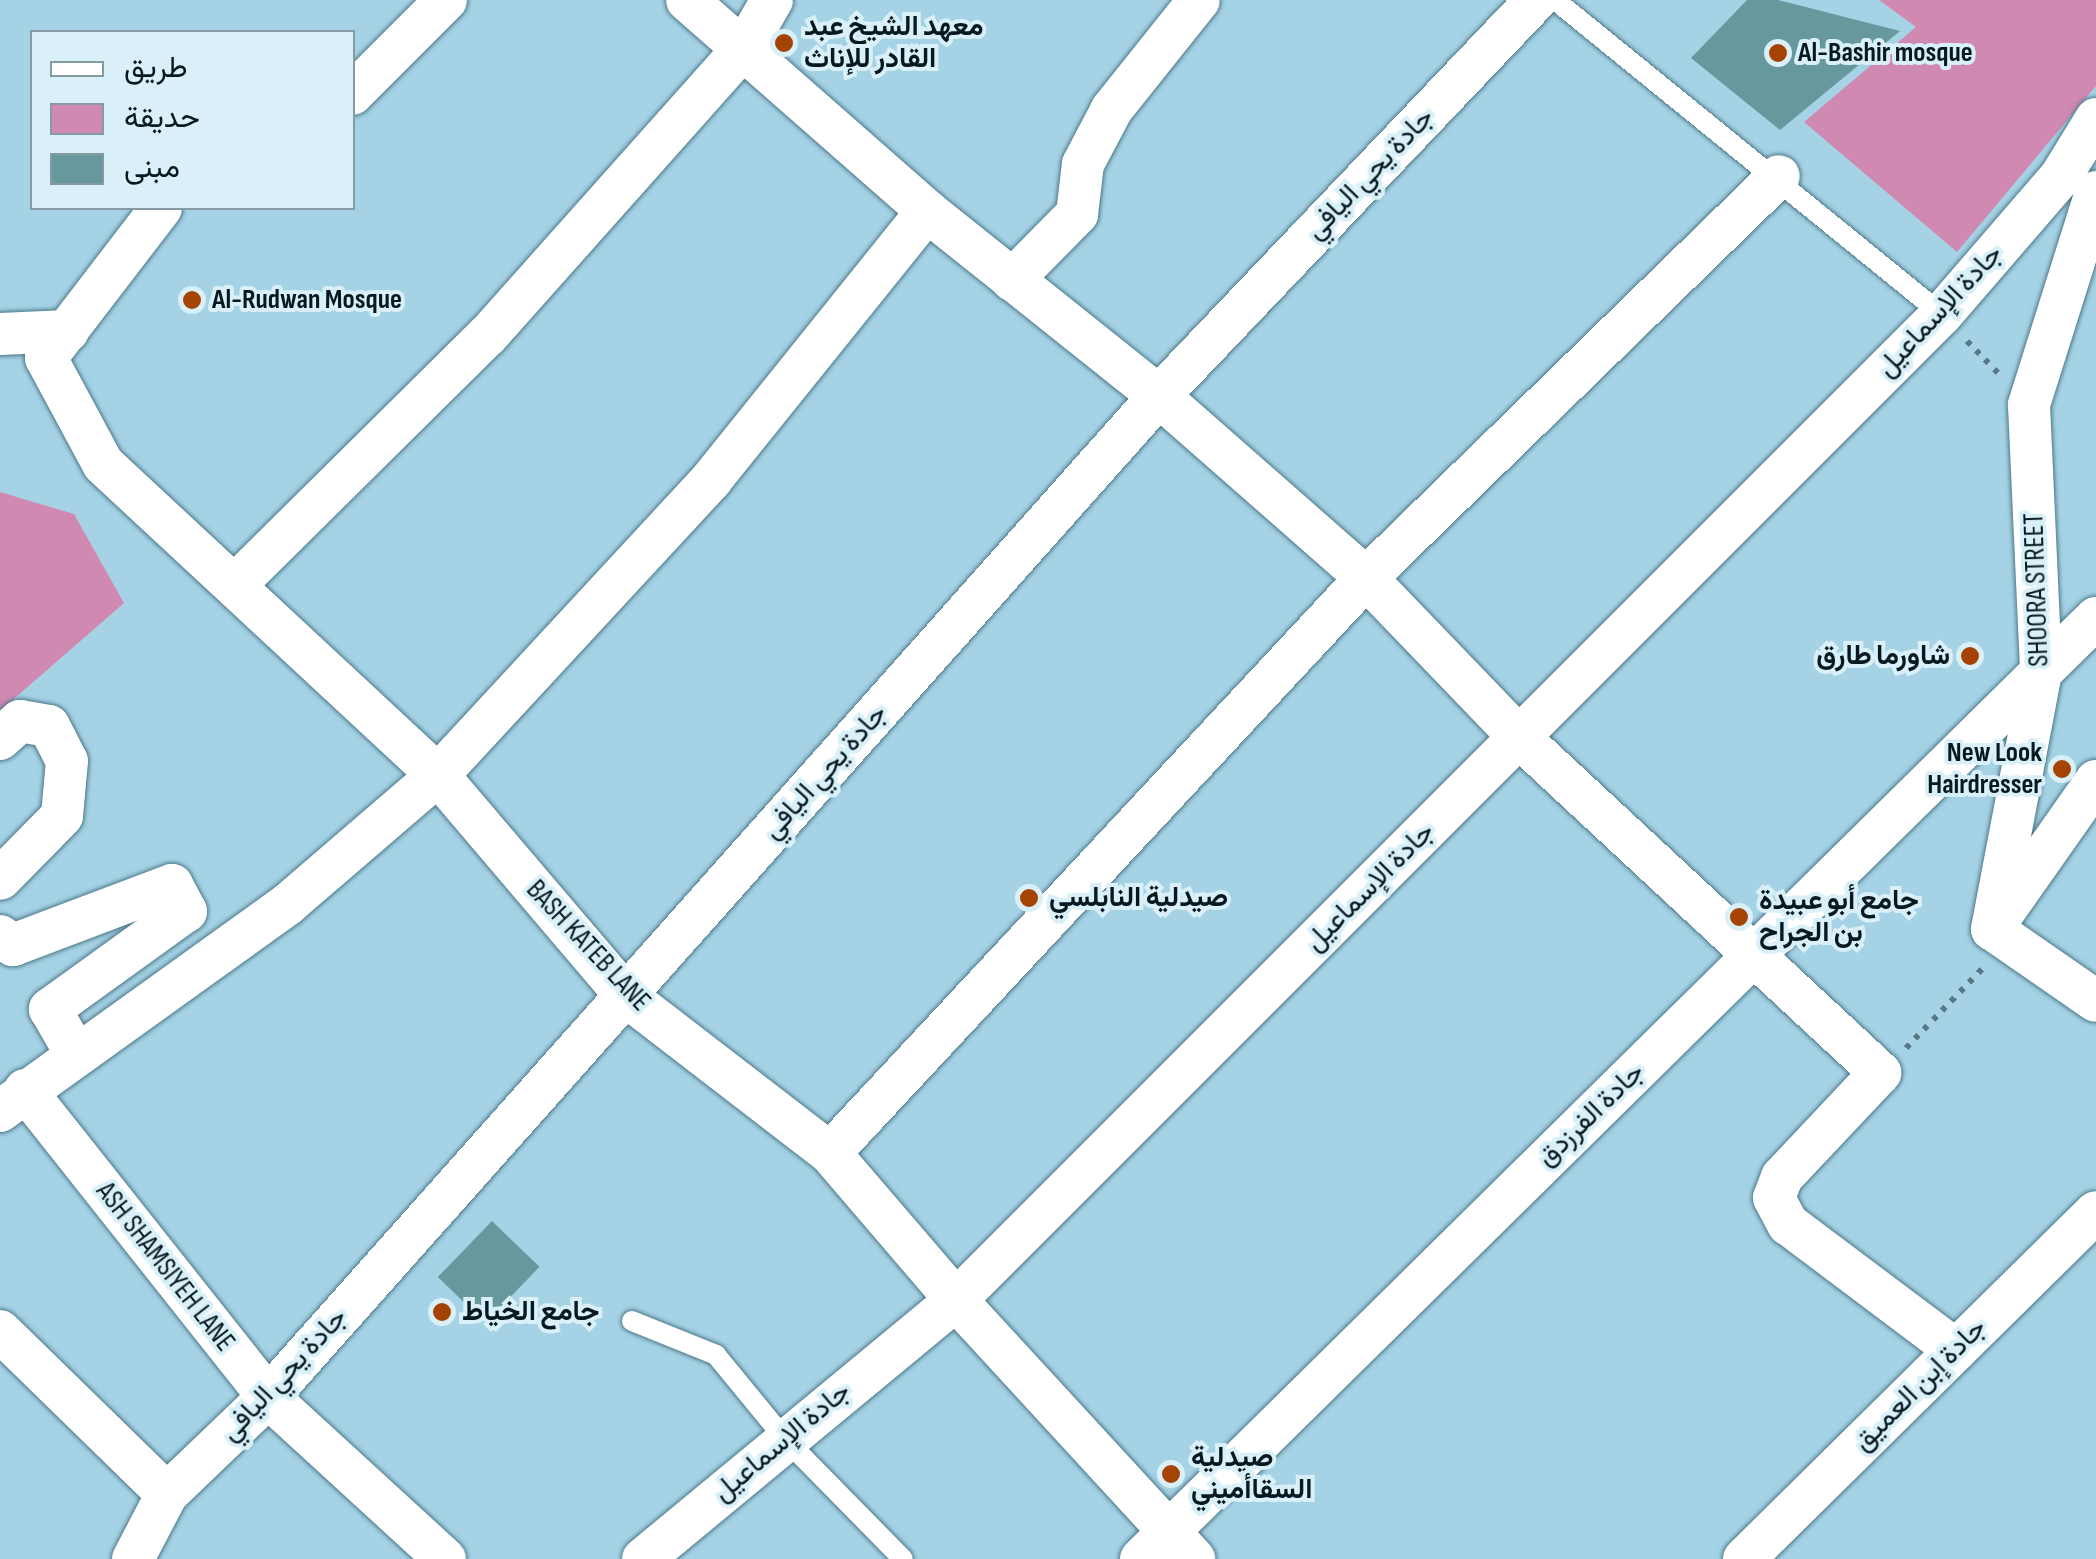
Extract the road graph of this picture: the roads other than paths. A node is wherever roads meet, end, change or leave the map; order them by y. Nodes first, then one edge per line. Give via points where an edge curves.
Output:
1 (446, 0) edge
2 (687, 0) edge
3 (772, 0) edge
4 (1199, 0) edge
5 (1536, 0) edge
6 (1556, 0) edge
7 (744, 46) junction
8 (355, 91) edge
9 (2096, 119) edge
10 (1779, 176) junction
11 (2079, 184) edge
12 (159, 210) edge
13 (927, 211) junction
14 (1012, 280) junction
15 (1942, 314) junction
16 (0, 334) edge
17 (57, 344) junction
18 (1158, 396) junction
19 (1366, 578) junction
20 (237, 583) junction
21 (2096, 618) edge
22 (2042, 672) junction
23 (1520, 738) junction
24 (0, 739) edge
25 (438, 775) junction
26 (2096, 781) edge
27 (0, 879) edge
28 (1992, 929) junction
29 (0, 936) edge
30 (1755, 954) junction
31 (626, 996) junction
32 (2096, 1001) edge
33 (76, 1054) junction
34 (13, 1101) edge
35 (830, 1153) junction
36 (2096, 1212) edge
37 (956, 1300) junction
38 (632, 1320) dead end
39 (4, 1342) edge
40 (1956, 1350) junction
41 (268, 1397) junction
42 (784, 1439) junction
43 (167, 1494) junction
44 (1167, 1550) edge
45 (133, 1559) edge
46 (445, 1559) edge
47 (643, 1559) edge
48 (903, 1559) edge
49 (1744, 1559) edge

1 - 8 street
2 - 7 street
3 - 7 street
4 - 14 street via 1112,109 1084,164 1077,214
5 - 18 street, جادة يحي اليافي
6 - 10 lane
7 - 13 street
7 - 20 street via 488,335
9 - 11 street, SHOORA STREET
10 - 15 lane
10 - 19 street
11 - 15 street, جادة الإسماعيل
11 - 22 street, SHOORA STREET via 2029,405
12 - 17 street
13 - 14 street
13 - 25 street via 710,480
14 - 18 street
15 - 23 street, جادة الإسماعيل
16 - 17 street
17 - 20 street, BASH KATEB LANE via 103,464
18 - 19 street
18 - 31 street, جادة يحي اليافي
19 - 23 street
19 - 35 street
20 - 25 street, BASH KATEB LANE
21 - 22 street, جادة الفرزدق
22 - 28 street, SHOORA STREET
22 - 30 street, جادة الفرزدق
23 - 30 street
23 - 37 street, جادة الإسماعيل
24 - 27 street via 20,721 48,726 67,761 62,816
25 - 31 street, BASH KATEB LANE
25 - 33 street via 288,904
26 - 28 street
28 - 32 street
29 - 33 street via 12,944 172,885 186,911 50,1010
30 - 40 street via 1880,1074 1782,1177 1774,1198 1788,1224
30 - 44 street, جادة الفرزدق
31 - 35 street, BASH KATEB LANE
31 - 41 street, جادة يحي اليافي
33 - 34 street
34 - 41 street, ASH SHAMSIYEH LANE
35 - 37 street, BASH KATEB LANE
36 - 40 street, جادة إبن العميق
37 - 42 street, جادة الإسماعيل
37 - 44 street, BASH KATEB LANE
38 - 42 lane via 716,1355
39 - 43 street
40 - 49 street, جادة إبن العميق
41 - 43 street, جادة يحي اليافي
41 - 46 street, ASH SHAMSIYEH LANE
42 - 47 street, جادة الإسماعيل
42 - 48 lane
43 - 45 street, جادة يحي اليافي

